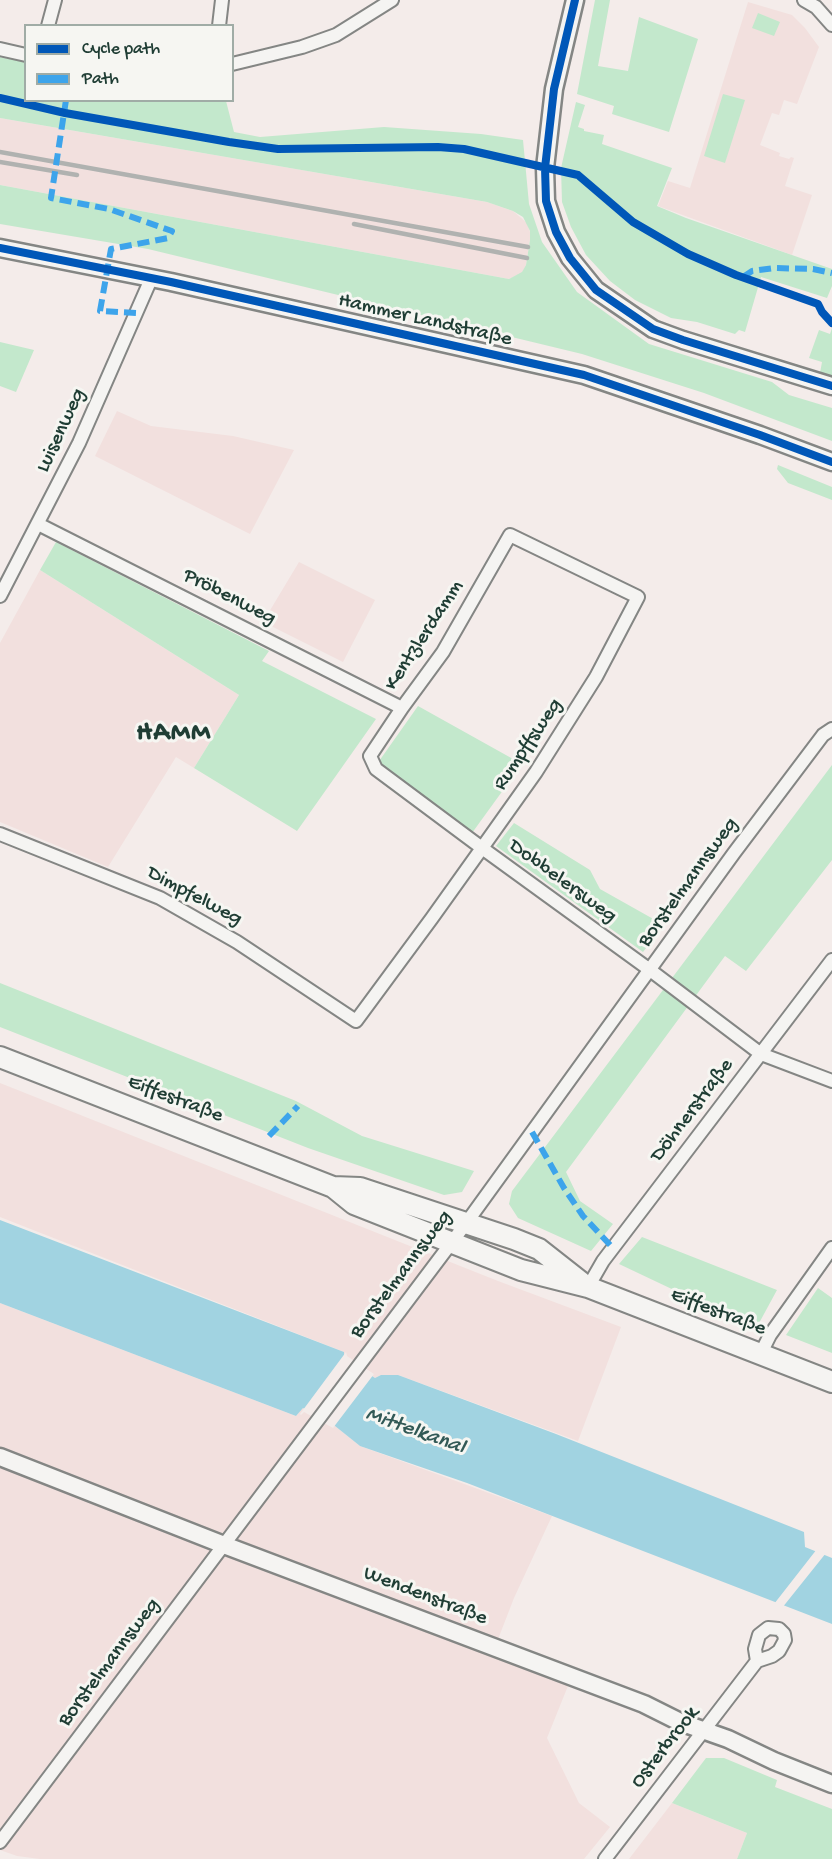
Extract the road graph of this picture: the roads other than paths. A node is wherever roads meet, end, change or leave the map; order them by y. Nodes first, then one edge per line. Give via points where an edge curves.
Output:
1 (55, 0) edge
2 (222, 0) edge
3 (392, 0) edge
4 (575, 0) edge
5 (804, 0) edge
6 (49, 24) edge
7 (219, 24) edge
8 (832, 25) edge
9 (0, 49) edge
10 (24, 54) edge
11 (234, 64) edge
12 (0, 248) edge
13 (151, 279) junction
14 (832, 386) edge
15 (832, 462) edge
16 (39, 524) junction
17 (510, 535) joint
18 (0, 596) edge
19 (402, 708) junction
20 (832, 729) edge
21 (370, 756) joint
22 (0, 834) edge
23 (482, 848) junction
24 (832, 960) edge
25 (650, 970) junction
26 (356, 1022) joint
27 (761, 1054) junction
28 (0, 1057) edge
29 (832, 1081) edge
30 (333, 1187) junction
31 (467, 1222) junction
32 (452, 1242) junction
33 (832, 1248) edge
34 (588, 1287) junction
35 (760, 1354) junction
36 (832, 1382) edge
37 (0, 1456) edge
38 (224, 1545) junction
39 (757, 1661) dead end
40 (704, 1730) junction
41 (832, 1784) edge
42 (0, 1842) edge
43 (605, 1859) edge

1 - 6 street
2 - 7 street
3 - 11 street via 336,35
4 - 14 street via 554,89 545,168 546,201 570,258 596,290 653,329
5 - 8 street
9 - 10 street
12 - 13 street, Hammer Landstraße
13 - 15 street, Hammer Landstraße via 584,375
13 - 16 street, Luisenweg
16 - 18 street, Luisenweg
16 - 19 street, Pröbenweg
17 - 19 street, Kentzlerdamm via 443,652
17 - 23 street, Rumpffsweg via 638,597 580,705
19 - 21 street, Kentzlerdamm
20 - 25 street, Borstelmannsweg via 823,735
21 - 23 street, Dobbelersweg via 376,769
22 - 26 street, Dimpfelweg via 160,898 237,942
23 - 25 street, Dobbelersweg
23 - 26 street, Rumpffsweg
24 - 27 street, Döhnerstraße
25 - 27 street, Dobbelersweg
25 - 31 street, Borstelmannsweg
27 - 29 street, Dobbelersweg
27 - 34 street, Döhnerstraße via 603,1261
28 - 30 main road, Eiffestraße
30 - 31 main road, Eiffestraße via 360,1188
30 - 32 main road, Eiffestraße via 354,1204
31 - 32 street, Borstelmannsweg
31 - 34 main road, Eiffestraße via 539,1249
32 - 34 main road, Eiffestraße via 522,1270
32 - 38 street, Borstelmannsweg
33 - 35 street
34 - 35 main road, Eiffestraße
35 - 36 main road, Eiffestraße
37 - 38 street, Wendenstraße
38 - 40 street, Wendenstraße
38 - 42 street, Borstelmannsweg
39 - 40 street, Osterbrook
40 - 41 street, Wendenstraße
40 - 43 street, Osterbrook

